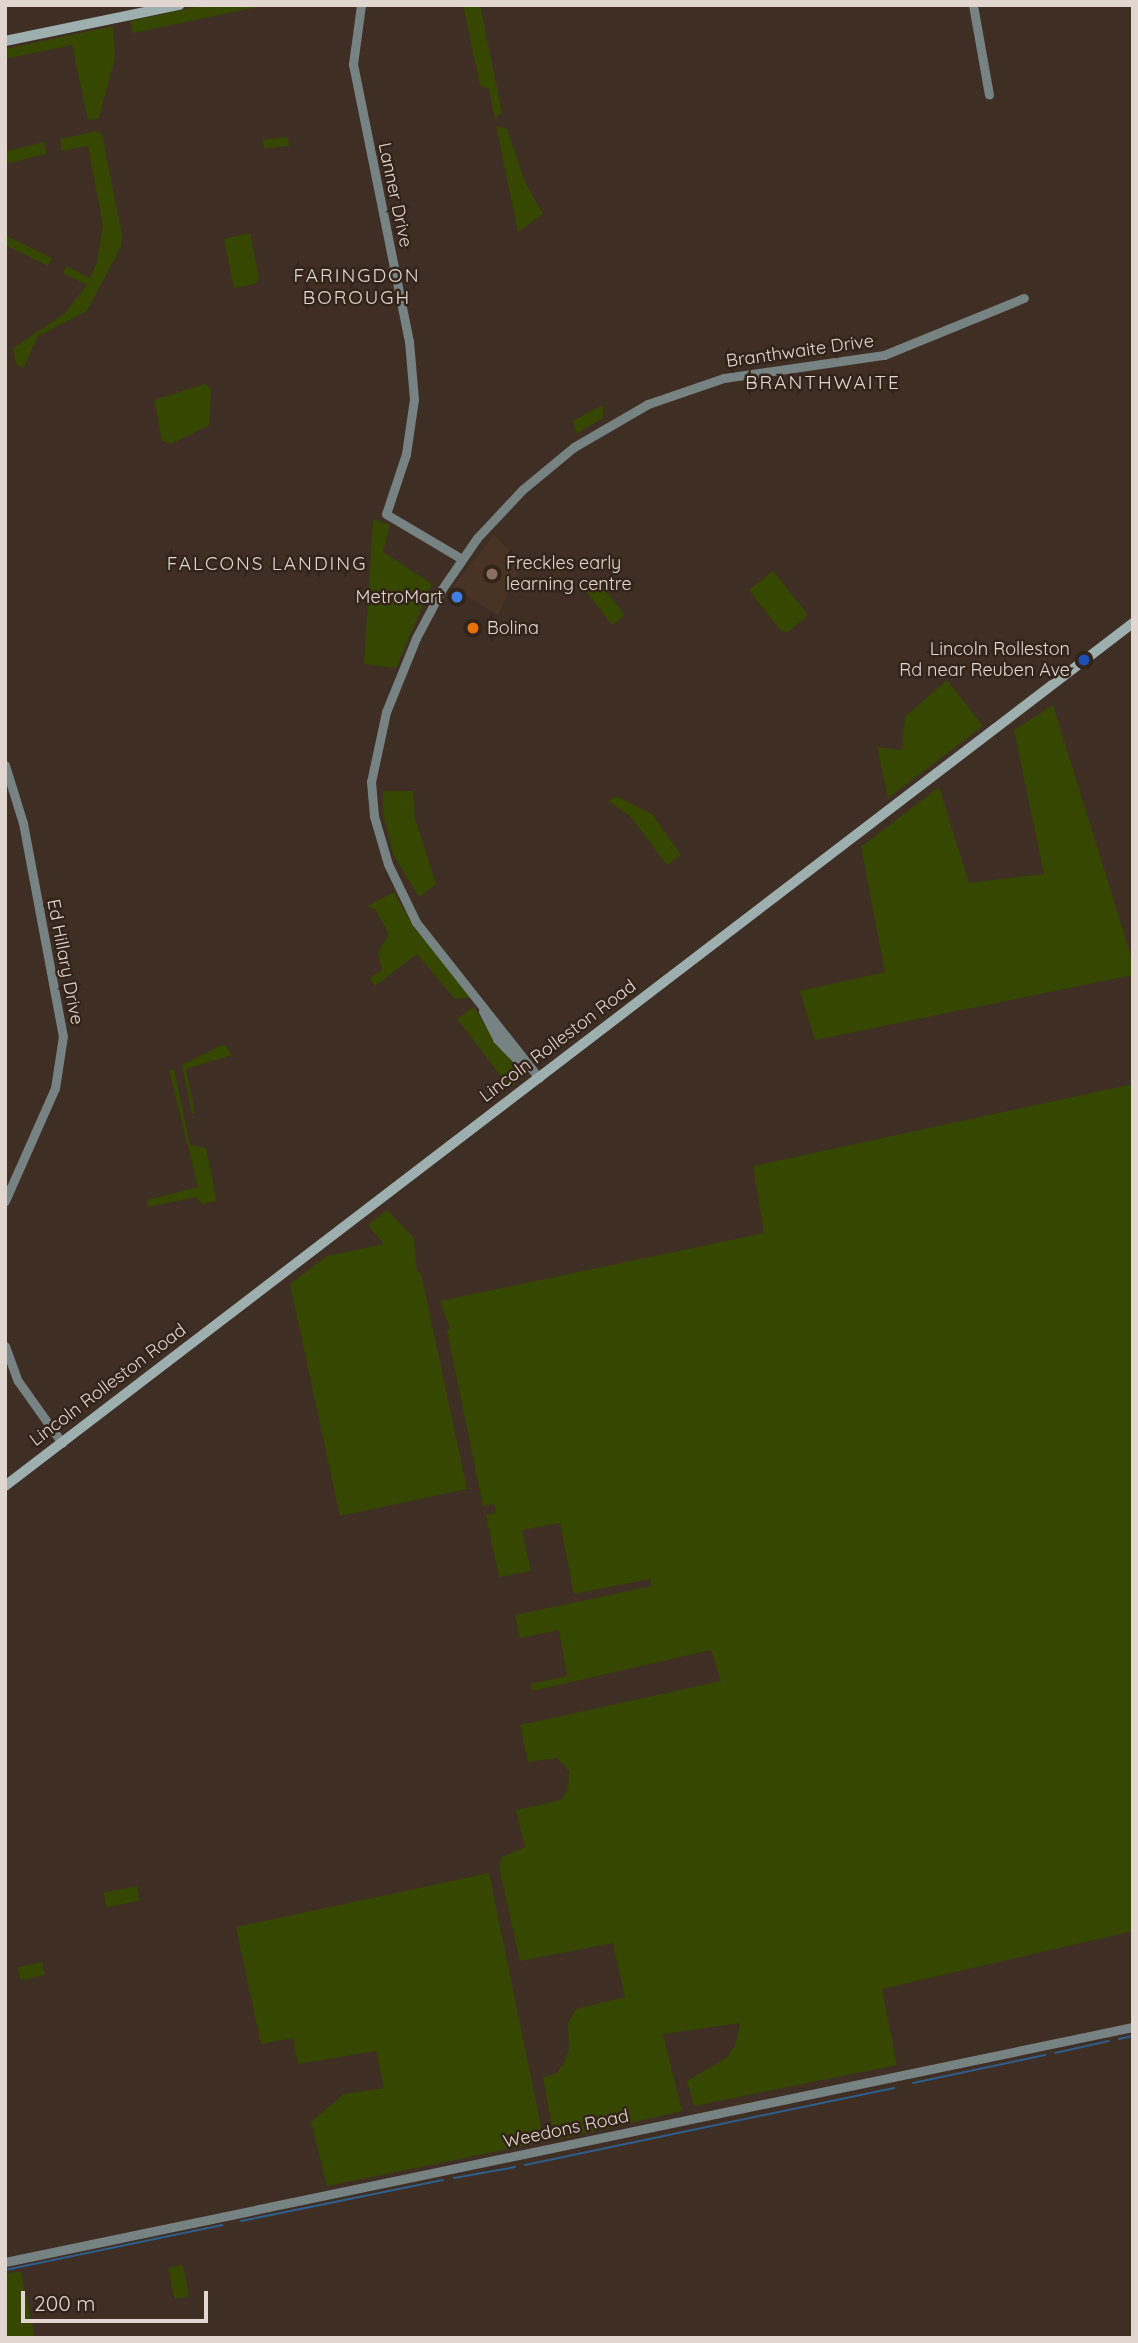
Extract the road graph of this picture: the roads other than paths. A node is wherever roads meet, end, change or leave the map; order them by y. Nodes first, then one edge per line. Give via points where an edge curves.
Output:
1 (178, 5) edge
2 (360, 5) edge
3 (973, 5) edge
4 (5, 41) edge
5 (989, 95) dead end
6 (1024, 298) dead end
7 (462, 559) junction
8 (1133, 623) edge
9 (5, 765) edge
10 (537, 1079) junction
11 (5, 1201) edge
12 (5, 1346) edge
13 (62, 1443) junction
14 (5, 1486) edge
15 (1133, 2027) edge
16 (5, 2262) edge

1 - 4 main road
2 - 7 street, Lanner Drive via 353,64 409,341 414,399 406,454 386,514
3 - 5 street
6 - 7 street, Branthwaite Drive via 884,355 724,377 648,404 574,447 522,489
7 - 10 street, Branthwaite Drive via 430,609 397,680 378,743 371,791 382,847 411,912 483,1009 497,1039
8 - 10 main road, Lincoln Rolleston Road
9 - 11 street, Ed Hillary Drive via 23,823 63,1036 55,1088
10 - 13 main road, Lincoln Rolleston Road
12 - 13 street via 18,1381
13 - 14 main road, Lincoln Rolleston Road
15 - 16 street, Weedons Road

